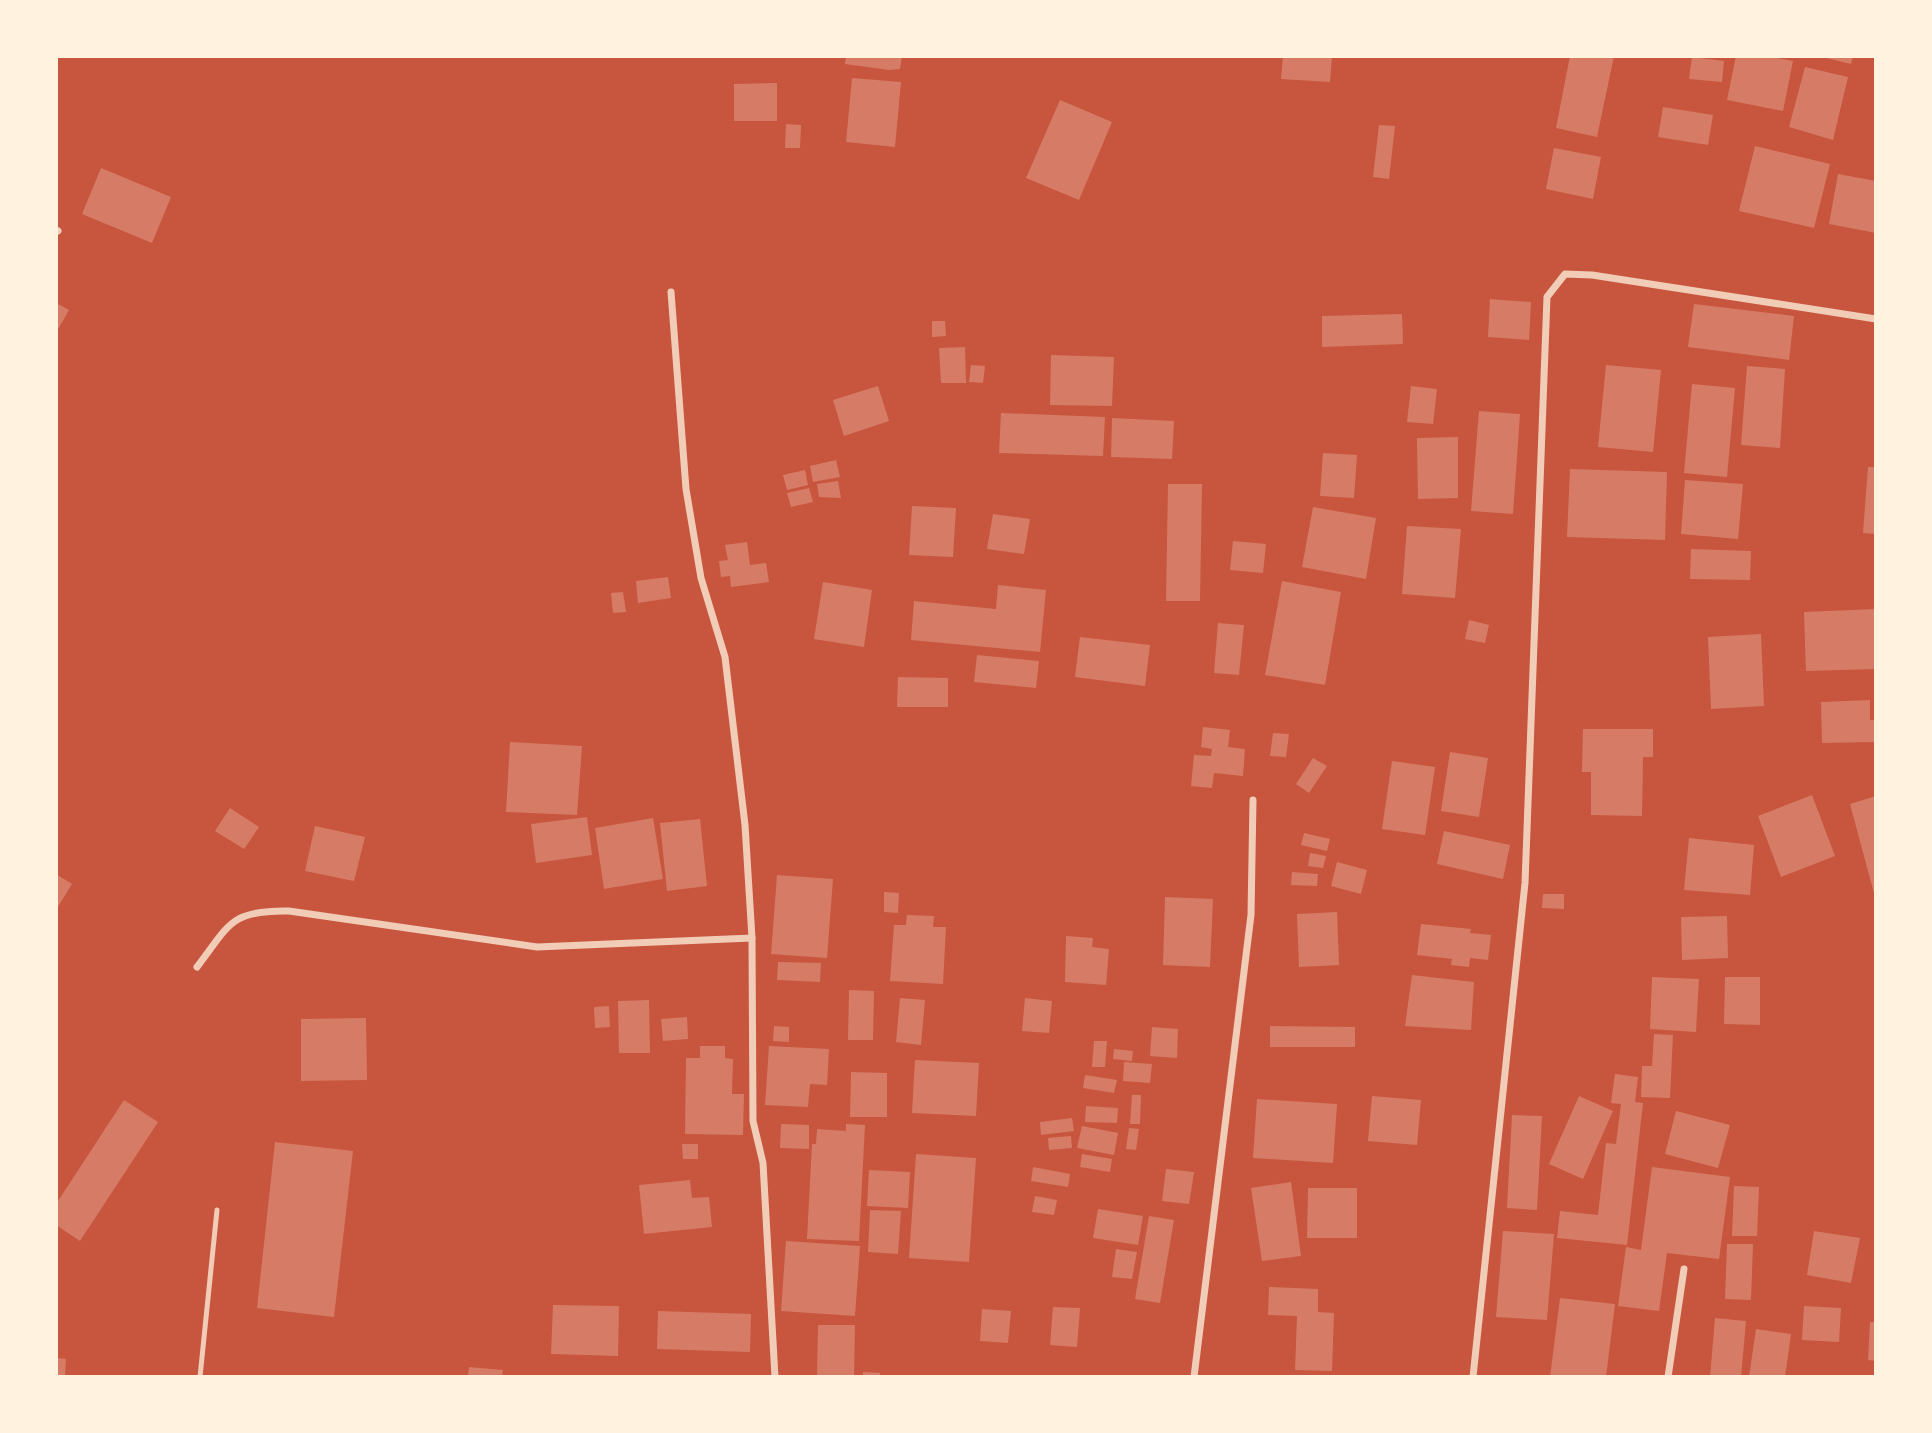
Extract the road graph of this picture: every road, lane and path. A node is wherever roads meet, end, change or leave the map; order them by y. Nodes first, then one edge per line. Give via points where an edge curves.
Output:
1 (671, 292) dead end
2 (1876, 318) edge
3 (1253, 800) dead end
4 (752, 938) junction
5 (197, 967) dead end
6 (217, 1210) dead end
7 (1684, 1269) dead end
8 (200, 1377) edge
9 (775, 1377) edge
10 (1194, 1377) edge
11 (1473, 1377) edge
12 (1668, 1377) edge

1 - 4 street via 686,489 701,578 725,657 746,825
2 - 11 street via 1591,275 1565,274 1547,297 1525,883
3 - 10 street via 1251,915
4 - 5 street via 537,947 289,911 256,911 232,922
4 - 9 street via 753,1121 763,1163
6 - 8 lane
7 - 12 street

